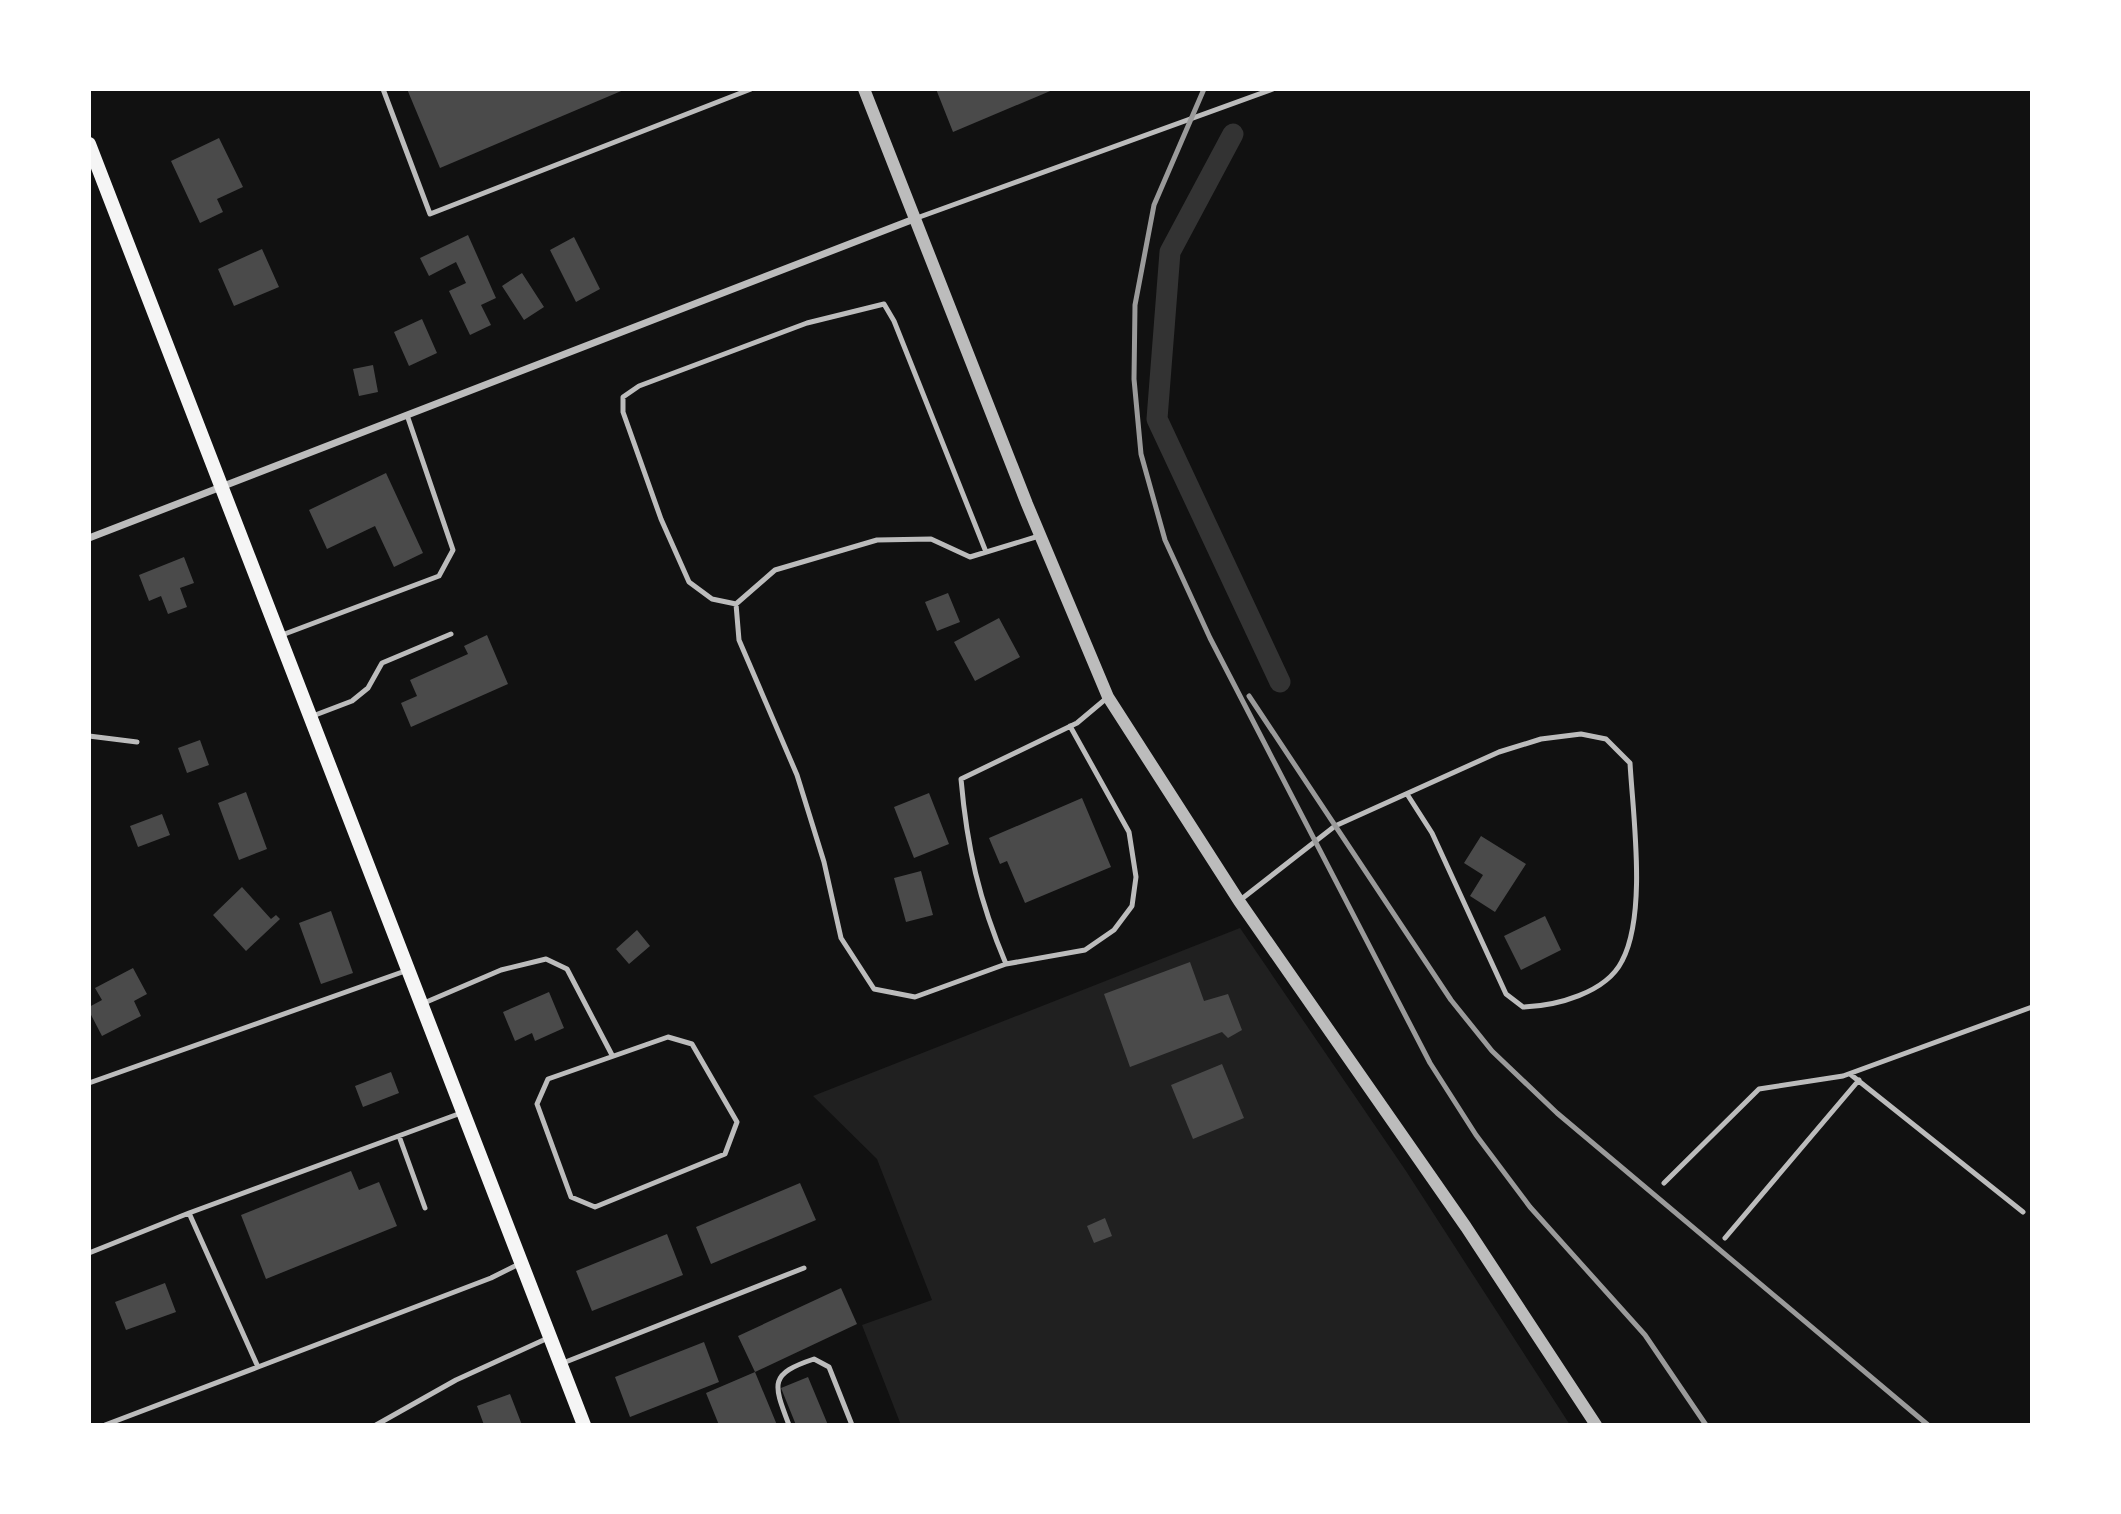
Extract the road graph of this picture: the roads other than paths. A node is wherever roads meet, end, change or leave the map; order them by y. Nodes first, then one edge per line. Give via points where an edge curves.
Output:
1 (383, 89) edge
2 (751, 89) edge
3 (864, 89) edge
4 (1273, 89) edge
5 (89, 144) edge
6 (96, 180) edge
7 (914, 219) junction
8 (407, 415) junction
9 (222, 487) junction
10 (1040, 536) junction
11 (89, 538) edge
12 (986, 552) junction
13 (736, 604) junction
14 (450, 634) dead end
15 (279, 636) junction
16 (1108, 697) junction
17 (310, 717) junction
18 (1070, 726) junction
19 (89, 736) edge
20 (137, 742) dead end
21 (1407, 794) junction
22 (1239, 901) junction
23 (1006, 964) junction
24 (408, 970) junction
25 (421, 1004) junction
26 (2031, 1009) edge
27 (612, 1055) junction
28 (1850, 1074) junction
29 (1859, 1080) junction
30 (89, 1083) edge
31 (463, 1112) junction
32 (399, 1136) junction
33 (1664, 1183) dead end
34 (425, 1208) dead end
35 (2023, 1212) dead end
36 (189, 1213) junction
37 (1725, 1238) dead end
38 (89, 1253) edge
39 (521, 1263) junction
40 (804, 1268) dead end
41 (550, 1337) junction
42 (560, 1364) junction
43 (258, 1367) junction
44 (105, 1425) edge
45 (376, 1425) edge
46 (584, 1425) edge
47 (789, 1425) edge
48 (852, 1425) edge
49 (1596, 1425) edge

1 - 2 lane via 430,214
3 - 7 street
4 - 7 lane
5 - 6 main road
6 - 9 main road
7 - 8 street
7 - 10 street
8 - 9 street
8 - 15 lane via 453,550 439,576
9 - 11 street
9 - 15 main road
10 - 12 lane
10 - 16 street
12 - 13 lane via 970,557 931,539 877,540 775,570
12 - 13 lane via 884,304 807,323 639,386 623,397 623,412 661,519 689,582 712,599
13 - 23 lane via 739,640 797,775 841,938 874,989 915,997
14 - 17 lane via 382,663 368,688 352,701
15 - 17 main road
16 - 18 lane
16 - 22 street
17 - 24 main road
18 - 23 lane via 961,779 966,831 983,911
18 - 23 lane via 1129,832 1136,877 1132,906 1114,930 1085,950
19 - 20 lane
21 - 21 lane via 1432,833 1506,994 1523,1007 1542,1007 1598,988 1622,962 1634,922 1636,859 1630,763 1606,740 1581,734 1541,738
21 - 22 lane via 1335,826
22 - 49 street via 1466,1227
24 - 25 main road
24 - 30 lane
25 - 27 lane via 501,970 546,959 567,969
25 - 31 main road
26 - 28 lane
27 - 27 lane via 668,1037 692,1044 737,1122 724,1154 595,1207 571,1197 537,1104 548,1079
28 - 29 lane
28 - 33 lane via 1759,1089
29 - 35 lane
29 - 37 lane
31 - 32 lane
31 - 39 main road
32 - 34 lane
32 - 36 lane
36 - 38 lane
36 - 43 lane
39 - 41 main road
39 - 43 lane
40 - 42 lane
41 - 42 main road
41 - 45 lane via 456,1380
42 - 46 main road
43 - 44 lane
47 - 48 lane via 777,1388 780,1376 788,1368 814,1359 829,1367

